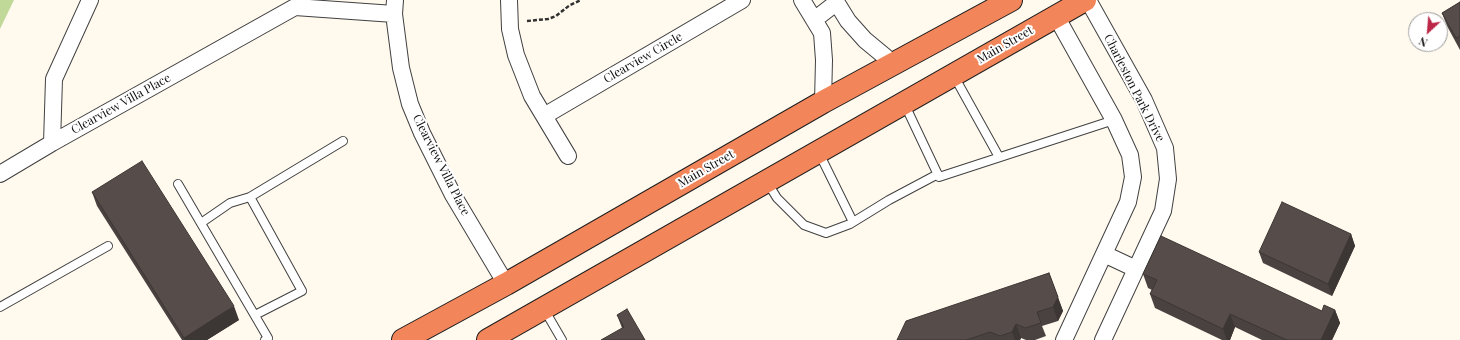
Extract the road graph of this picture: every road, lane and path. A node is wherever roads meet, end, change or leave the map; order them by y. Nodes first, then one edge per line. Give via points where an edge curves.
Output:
1 (90, 0) edge
2 (509, 0) edge
3 (581, 0) edge
4 (742, 0) edge
5 (802, 0) edge
6 (1011, 0) edge
7 (1085, 0) edge
8 (1088, 0) edge
9 (836, 1) edge
10 (294, 4) edge
11 (394, 7) edge
12 (1056, 16) junction
13 (814, 20) junction
14 (510, 22) junction
15 (894, 64) junction
16 (953, 75) junction
17 (822, 102) junction
18 (904, 103) junction
19 (544, 116) junction
20 (1114, 120) junction
21 (343, 141) dead end
22 (52, 143) junction
23 (818, 152) junction
24 (568, 156) dead end
25 (1000, 157) junction
26 (0, 174) edge
27 (938, 174) junction
28 (767, 181) junction
29 (178, 184) dead end
30 (250, 197) junction
31 (200, 222) junction
32 (853, 222) junction
33 (108, 246) dead end
34 (1104, 254) junction
35 (1136, 269) junction
36 (506, 284) junction
37 (0, 307) edge
38 (544, 308) junction
39 (255, 315) junction
40 (265, 340) edge
41 (404, 340) edge
42 (488, 340) edge
43 (562, 340) edge
44 (1064, 340) edge
45 (1103, 340) edge

1 - 22 street, Clearview Villa Place via 54,79
2 - 14 street
3 - 14 path via 548,19
4 - 19 street, Clearview Circle
5 - 13 street
6 - 15 highway, Main Street
7 - 12 highway, Main Street
8 - 35 street, Charleston Park Drive via 1144,100 1165,148 1168,179 1163,211
9 - 13 street
9 - 15 street via 848,21 865,40
10 - 11 street, Clearview Villa Place
10 - 22 street, Clearview Villa Place
11 - 36 street, Clearview Villa Place via 401,68 410,104 453,195
12 - 16 highway, Main Street
12 - 20 street
13 - 17 street via 822,33
14 - 19 street via 516,55 532,96
15 - 17 highway, Main Street
16 - 18 highway, Main Street
16 - 25 lane
17 - 36 highway, Main Street
18 - 23 highway, Main Street
18 - 27 lane
19 - 24 street
20 - 25 lane
20 - 34 street via 1130,155 1133,177 1128,202
21 - 30 lane
22 - 26 street, Clearview Villa Place
23 - 28 highway, Main Street
23 - 32 lane
25 - 27 lane via 939,177
27 - 32 lane
28 - 32 lane via 777,198 804,225 826,233
28 - 38 highway, Main Street
29 - 31 lane
30 - 31 lane via 230,204
30 - 39 lane via 302,291
31 - 39 lane
33 - 37 lane
34 - 35 street
34 - 44 street
35 - 45 street, Charleston Park Drive
36 - 41 highway, Main Street
38 - 42 highway, Main Street
38 - 43 lane
39 - 40 lane via 268,338

